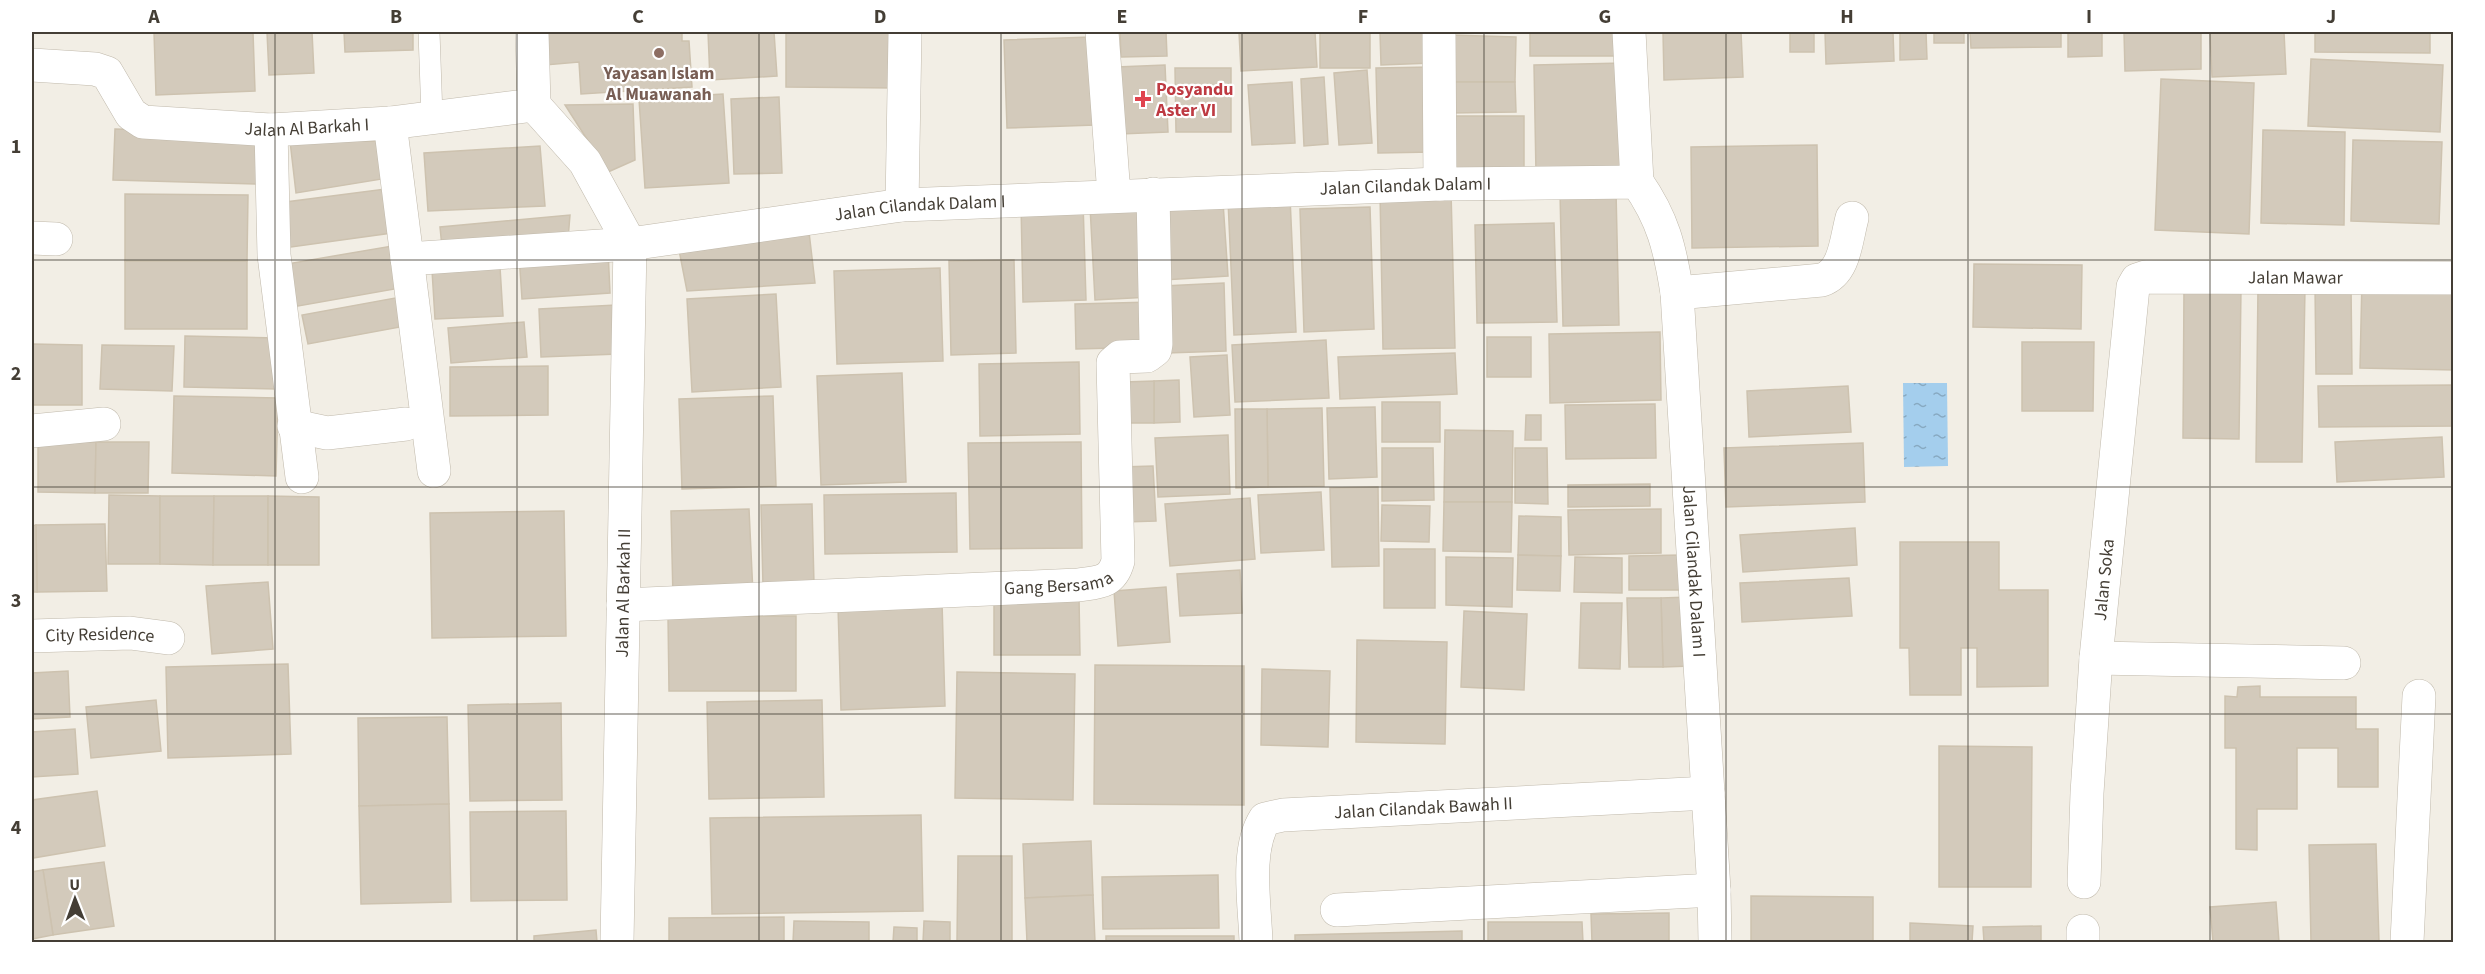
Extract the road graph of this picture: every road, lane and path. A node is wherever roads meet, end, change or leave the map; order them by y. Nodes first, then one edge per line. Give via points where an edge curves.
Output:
1 (429, 32) edge
2 (531, 32) edge
3 (905, 32) edge
4 (1102, 32) edge
5 (1439, 32) edge
6 (1629, 32) edge
7 (32, 65) edge
8 (534, 105) junction
9 (432, 117) junction
10 (390, 123) junction
11 (271, 130) junction
12 (1637, 182) junction
13 (1440, 184) junction
14 (1153, 194) junction
15 (1114, 195) junction
16 (902, 205) junction
17 (1852, 218) dead end
18 (630, 244) junction
19 (407, 259) junction
20 (2454, 278) edge
21 (2137, 280) joint
22 (1677, 293) junction
23 (104, 424) dead end
24 (406, 424) dead end
25 (294, 426) junction
26 (32, 431) edge
27 (434, 471) dead end
28 (302, 477) dead end
29 (623, 605) junction
30 (32, 636) edge
31 (168, 638) dead end
32 (2097, 658) junction
33 (2344, 663) dead end
34 (2419, 696) dead end
35 (1708, 793) junction
36 (2084, 882) dead end
37 (1714, 890) junction
38 (1337, 910) dead end
39 (617, 942) edge
40 (1256, 942) edge
41 (1715, 942) edge
42 (2407, 942) edge

1 - 9 lane
2 - 8 street
3 - 16 street
4 - 15 street
5 - 13 street
6 - 12 street
7 - 11 street, Jalan Al Barkah I via 107,73 131,114 142,122
8 - 9 street, Jalan Al Barkah I
8 - 18 street via 585,162
9 - 10 street, Jalan Al Barkah I
10 - 11 street, Jalan Al Barkah I
10 - 19 street
11 - 25 street via 274,255
12 - 13 street, Jalan Cilandak Dalam I
12 - 22 street, Jalan Cilandak Dalam I via 1654,206 1669,243
13 - 14 street, Jalan Cilandak Dalam I
14 - 15 street, Jalan Cilandak Dalam I
14 - 29 street, Gang Bersama via 1155,350 1148,356 1120,357 1113,363 1118,561 1115,574 1107,580 1067,585
15 - 16 street, Jalan Cilandak Dalam I
16 - 18 street, Jalan Cilandak Dalam I
17 - 22 street via 1833,276
18 - 19 street, Jalan Cilandak Dalam I
18 - 29 street, Jalan Al Barkah II
19 - 27 street
20 - 21 street, Jalan Mawar
21 - 32 street, Jalan Soka via 2131,297
22 - 35 street, Jalan Cilandak Dalam I
23 - 26 street
24 - 25 street via 327,433
25 - 28 street
29 - 39 street, Jalan Al Barkah II
30 - 31 street, City Residence via 130,633
32 - 33 street
32 - 36 street, Jalan Soka
34 - 42 street
35 - 37 street, Jalan Cilandak Dalam I
35 - 40 street, Jalan Cilandak Bawah II via 1265,819 1256,832 1253,849
37 - 38 street
37 - 41 street, Jalan Cilandak Dalam I

